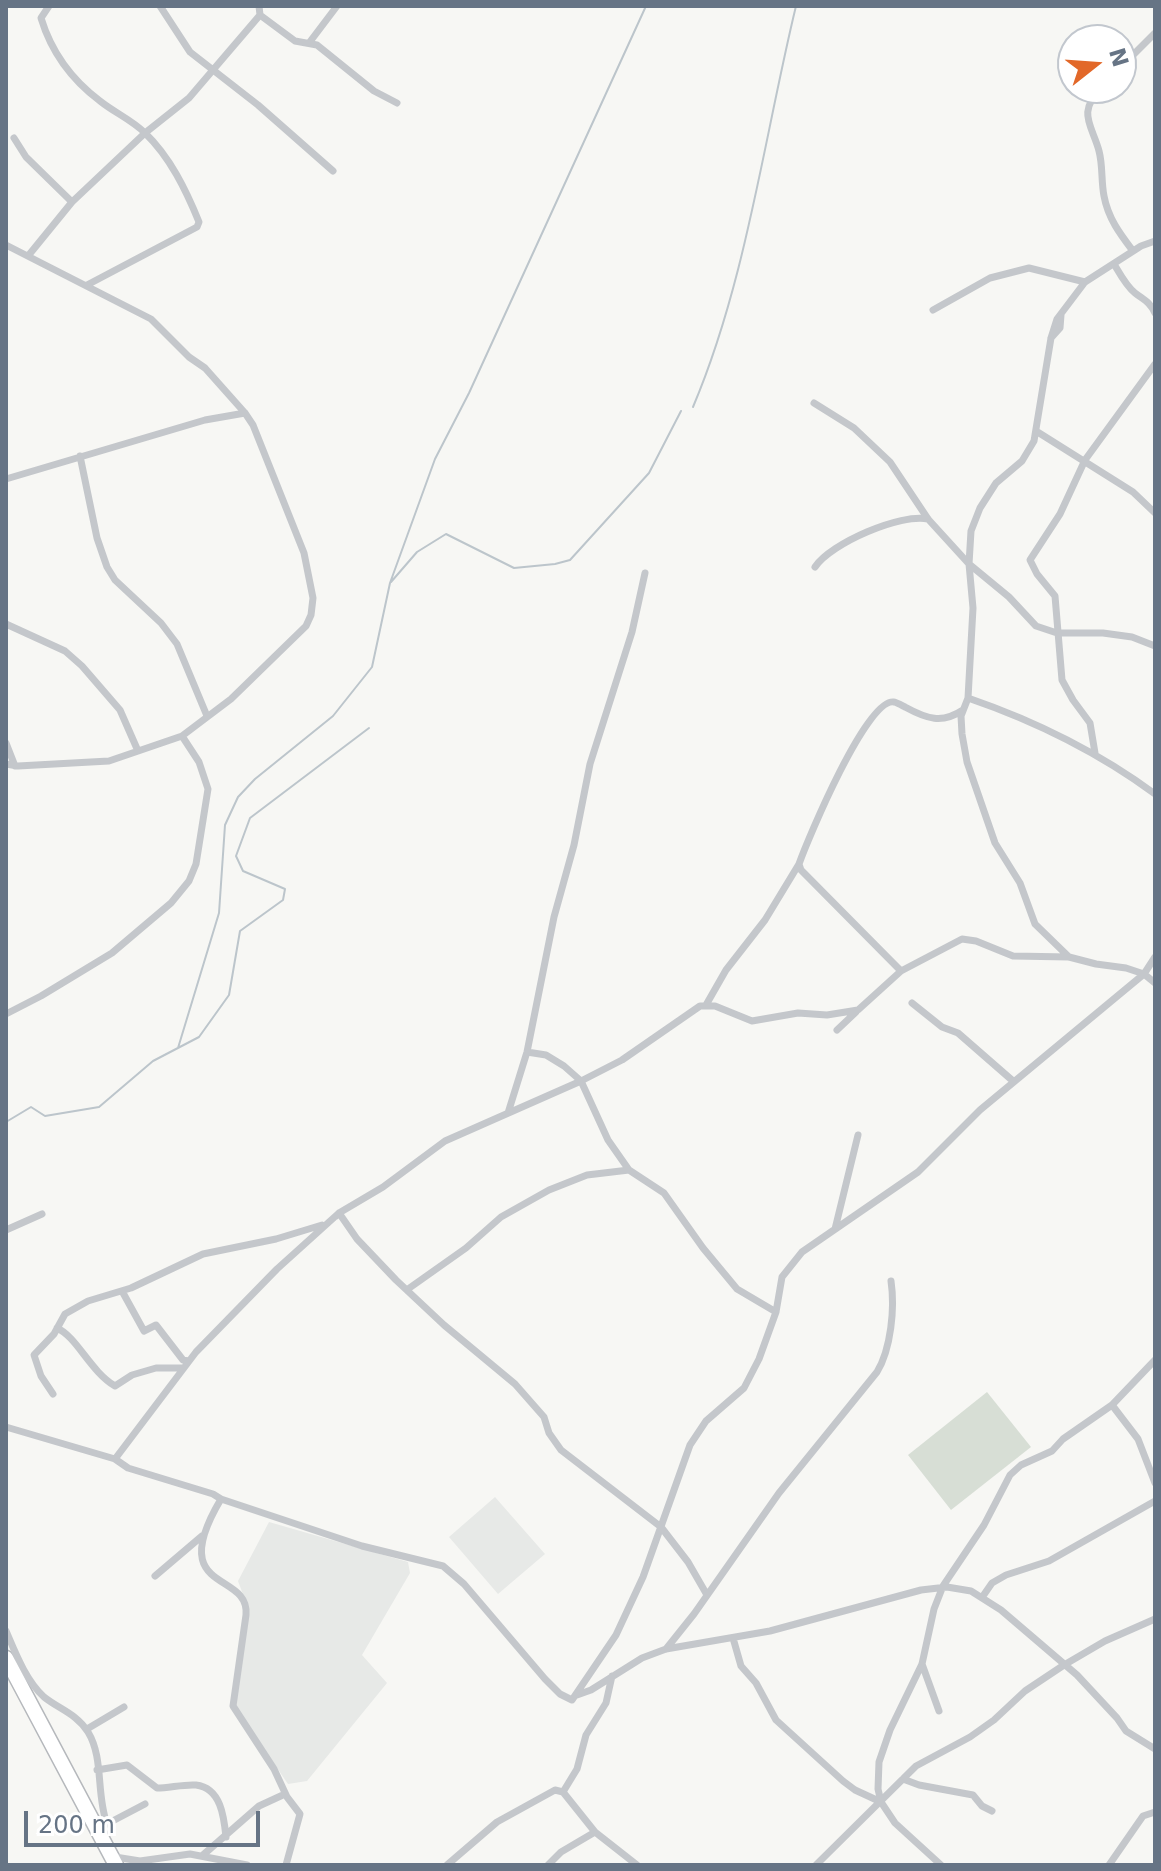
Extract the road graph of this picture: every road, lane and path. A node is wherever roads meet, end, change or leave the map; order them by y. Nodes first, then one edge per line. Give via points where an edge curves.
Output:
1 (49, 6) edge
2 (160, 6) edge
3 (337, 6) edge
4 (259, 10) edge
5 (1155, 33) edge
6 (309, 43) junction
7 (1137, 51) edge
8 (212, 71) junction
9 (397, 103) dead end
10 (1089, 104) edge
11 (145, 133) junction
12 (14, 138) dead end
13 (333, 171) dead end
14 (72, 202) junction
15 (1155, 241) edge
16 (6, 245) edge
17 (1133, 251) junction
18 (28, 256) junction
19 (1114, 264) junction
20 (1085, 282) junction
21 (87, 285) junction
22 (933, 310) dead end
23 (1155, 313) edge
24 (1155, 364) edge
25 (814, 403) dead end
26 (245, 413) junction
27 (1036, 431) junction
28 (80, 456) junction
29 (1085, 460) junction
30 (6, 479) edge
31 (1155, 513) edge
32 (928, 519) junction
33 (969, 564) junction
34 (815, 567) dead end
35 (645, 573) dead end
36 (6, 624) edge
37 (1057, 633) junction
38 (1155, 646) edge
39 (968, 698) junction
40 (963, 710) junction
41 (207, 716) junction
42 (182, 736) junction
43 (6, 743) edge
44 (138, 751) junction
45 (1095, 753) junction
46 (10, 765) edge
47 (1155, 794) edge
48 (799, 864) junction
49 (1069, 957) junction
50 (1155, 957) edge
51 (901, 971) junction
52 (1144, 974) junction
53 (1155, 983) edge
54 (912, 1003) dead end
55 (706, 1005) junction
56 (858, 1010) junction
57 (6, 1014) edge
58 (837, 1030) dead end
59 (527, 1052) junction
60 (581, 1081) junction
61 (1013, 1081) junction
62 (508, 1113) junction
63 (858, 1135) dead end
64 (629, 1170) junction
65 (339, 1213) junction
66 (42, 1214) dead end
67 (835, 1229) junction
68 (6, 1230) edge
69 (891, 1281) dead end
70 (408, 1289) junction
71 (122, 1291) junction
72 (776, 1312) junction
73 (57, 1328) junction
74 (1155, 1360) edge
75 (186, 1365) junction
76 (53, 1394) dead end
77 (1112, 1405) junction
78 (6, 1427) edge
79 (115, 1459) junction
80 (1155, 1483) edge
81 (221, 1499) junction
82 (1155, 1501) edge
83 (661, 1527) junction
84 (204, 1534) junction
85 (155, 1576) dead end
86 (943, 1586) junction
87 (707, 1595) junction
88 (983, 1596) junction
89 (1155, 1619) edge
90 (6, 1631) edge
91 (733, 1638) junction
92 (666, 1649) junction
93 (6, 1658) edge
94 (922, 1664) junction
95 (1064, 1665) junction
96 (612, 1676) junction
97 (577, 1695) junction
98 (124, 1707) dead end
99 (939, 1711) dead end
100 (87, 1729) junction
101 (1155, 1749) edge
102 (97, 1770) junction
103 (903, 1779) junction
104 (563, 1792) junction
105 (285, 1794) junction
106 (881, 1802) junction
107 (145, 1804) dead end
108 (992, 1811) dead end
109 (1155, 1812) edge
110 (101, 1826) junction
111 (595, 1832) junction
112 (226, 1837) junction
113 (203, 1855) junction
114 (114, 1860) edge
115 (247, 1865) edge
116 (286, 1865) edge
117 (447, 1865) edge
118 (548, 1865) edge
119 (637, 1865) edge
120 (816, 1865) edge
121 (941, 1865) edge
122 (1109, 1865) edge

1 - 11 street via 41,18 55,55 97,99
2 - 8 street via 190,52
3 - 6 street
4 - 6 street via 285,35
4 - 8 street
5 - 7 street
6 - 9 street
8 - 11 street via 178,108
8 - 13 street
10 - 17 street via 1088,123 1100,154 1108,213
11 - 14 street
11 - 21 street via 171,166 199,224
12 - 14 street
14 - 18 street
15 - 17 street
16 - 18 street
17 - 19 street
18 - 21 street
19 - 20 street
19 - 23 street
20 - 22 street via 1029,268 990,278
20 - 27 street via 1054,325
21 - 26 street via 151,319
24 - 29 street
25 - 32 street via 854,428 890,462
26 - 28 street
26 - 41 street via 298,534 313,607 306,626
27 - 29 street
27 - 33 street via 1022,461 996,483 980,508 971,531
28 - 30 street
28 - 41 street via 107,567 177,644
29 - 31 street via 1142,498
29 - 37 street via 1060,514 1030,560 1055,596
32 - 33 street
32 - 34 street via 908,519 844,541
33 - 37 street via 1036,626
33 - 39 street via 973,608
35 - 59 street via 590,764
36 - 44 street via 65,651 82,666 120,710
37 - 38 street via 1103,633
37 - 45 street via 1062,680 1090,723
39 - 40 street
39 - 45 street
40 - 48 street via 948,719 931,718 894,702 877,710 830,790
40 - 49 street via 967,762 995,843 1020,883 1035,924
41 - 42 street
42 - 44 street
42 - 57 street via 203,770 208,791 189,881 112,953
43 - 46 street
44 - 46 street via 109,761
45 - 47 street
48 - 51 street
48 - 55 street
49 - 51 street via 1013,956 962,939
49 - 52 street
50 - 52 street
51 - 56 street
52 - 53 street
52 - 61 street
54 - 61 street via 958,1033
55 - 56 street via 752,1021
55 - 60 street
56 - 58 street
59 - 60 street via 546,1055
59 - 62 street
60 - 62 street
60 - 64 street via 608,1140
61 - 67 street via 918,1172
62 - 65 street via 445,1141
63 - 67 street
64 - 70 street via 587,1175 549,1190 501,1217
64 - 72 street via 664,1193 737,1289
65 - 70 street via 357,1239
65 - 71 street via 305,1231 195,1257
65 - 75 street
66 - 68 street
67 - 72 street via 784,1271
69 - 87 street via 882,1365 779,1493
70 - 83 street via 515,1384 544,1417 561,1450
71 - 73 street via 75,1307
71 - 75 street via 144,1331 156,1325
72 - 83 street via 744,1388 706,1421 690,1445
73 - 75 street via 115,1386 132,1375
73 - 76 street via 34,1355
74 - 77 street
75 - 79 street
77 - 80 street via 1138,1439
77 - 86 street via 1010,1475
78 - 79 street
79 - 81 street
81 - 84 street
81 - 97 street via 362,1546 443,1566 560,1694 572,1700
82 - 88 street via 1049,1561 1006,1575
83 - 87 street
83 - 97 street via 616,1635
84 - 85 street
84 - 105 street via 201,1552 209,1574 240,1593 246,1604 233,1709
86 - 88 street
86 - 91 street
86 - 94 street
87 - 92 street
88 - 95 street
89 - 95 street
90 - 100 street via 41,1693
91 - 92 street
91 - 106 street via 741,1666 776,1720 843,1781
92 - 96 street
93 - 110 highway
94 - 99 street
94 - 106 street via 879,1762
95 - 101 street via 1126,1731
95 - 103 street via 970,1737 927,1759
96 - 97 street
96 - 104 street via 606,1703 588,1730 577,1769
98 - 100 street
100 - 102 street
102 - 110 street
102 - 112 street via 123,1764 157,1788 200,1786 219,1802
103 - 106 street
103 - 108 street via 973,1795
104 - 111 street
104 - 117 street via 548,1792 497,1822
105 - 112 street via 259,1806
105 - 116 street via 300,1814
106 - 120 street
106 - 121 street via 895,1823
107 - 110 street
109 - 122 street via 1143,1816
110 - 114 highway
111 - 118 street
111 - 119 street
112 - 113 street
113 - 114 street
113 - 115 street

